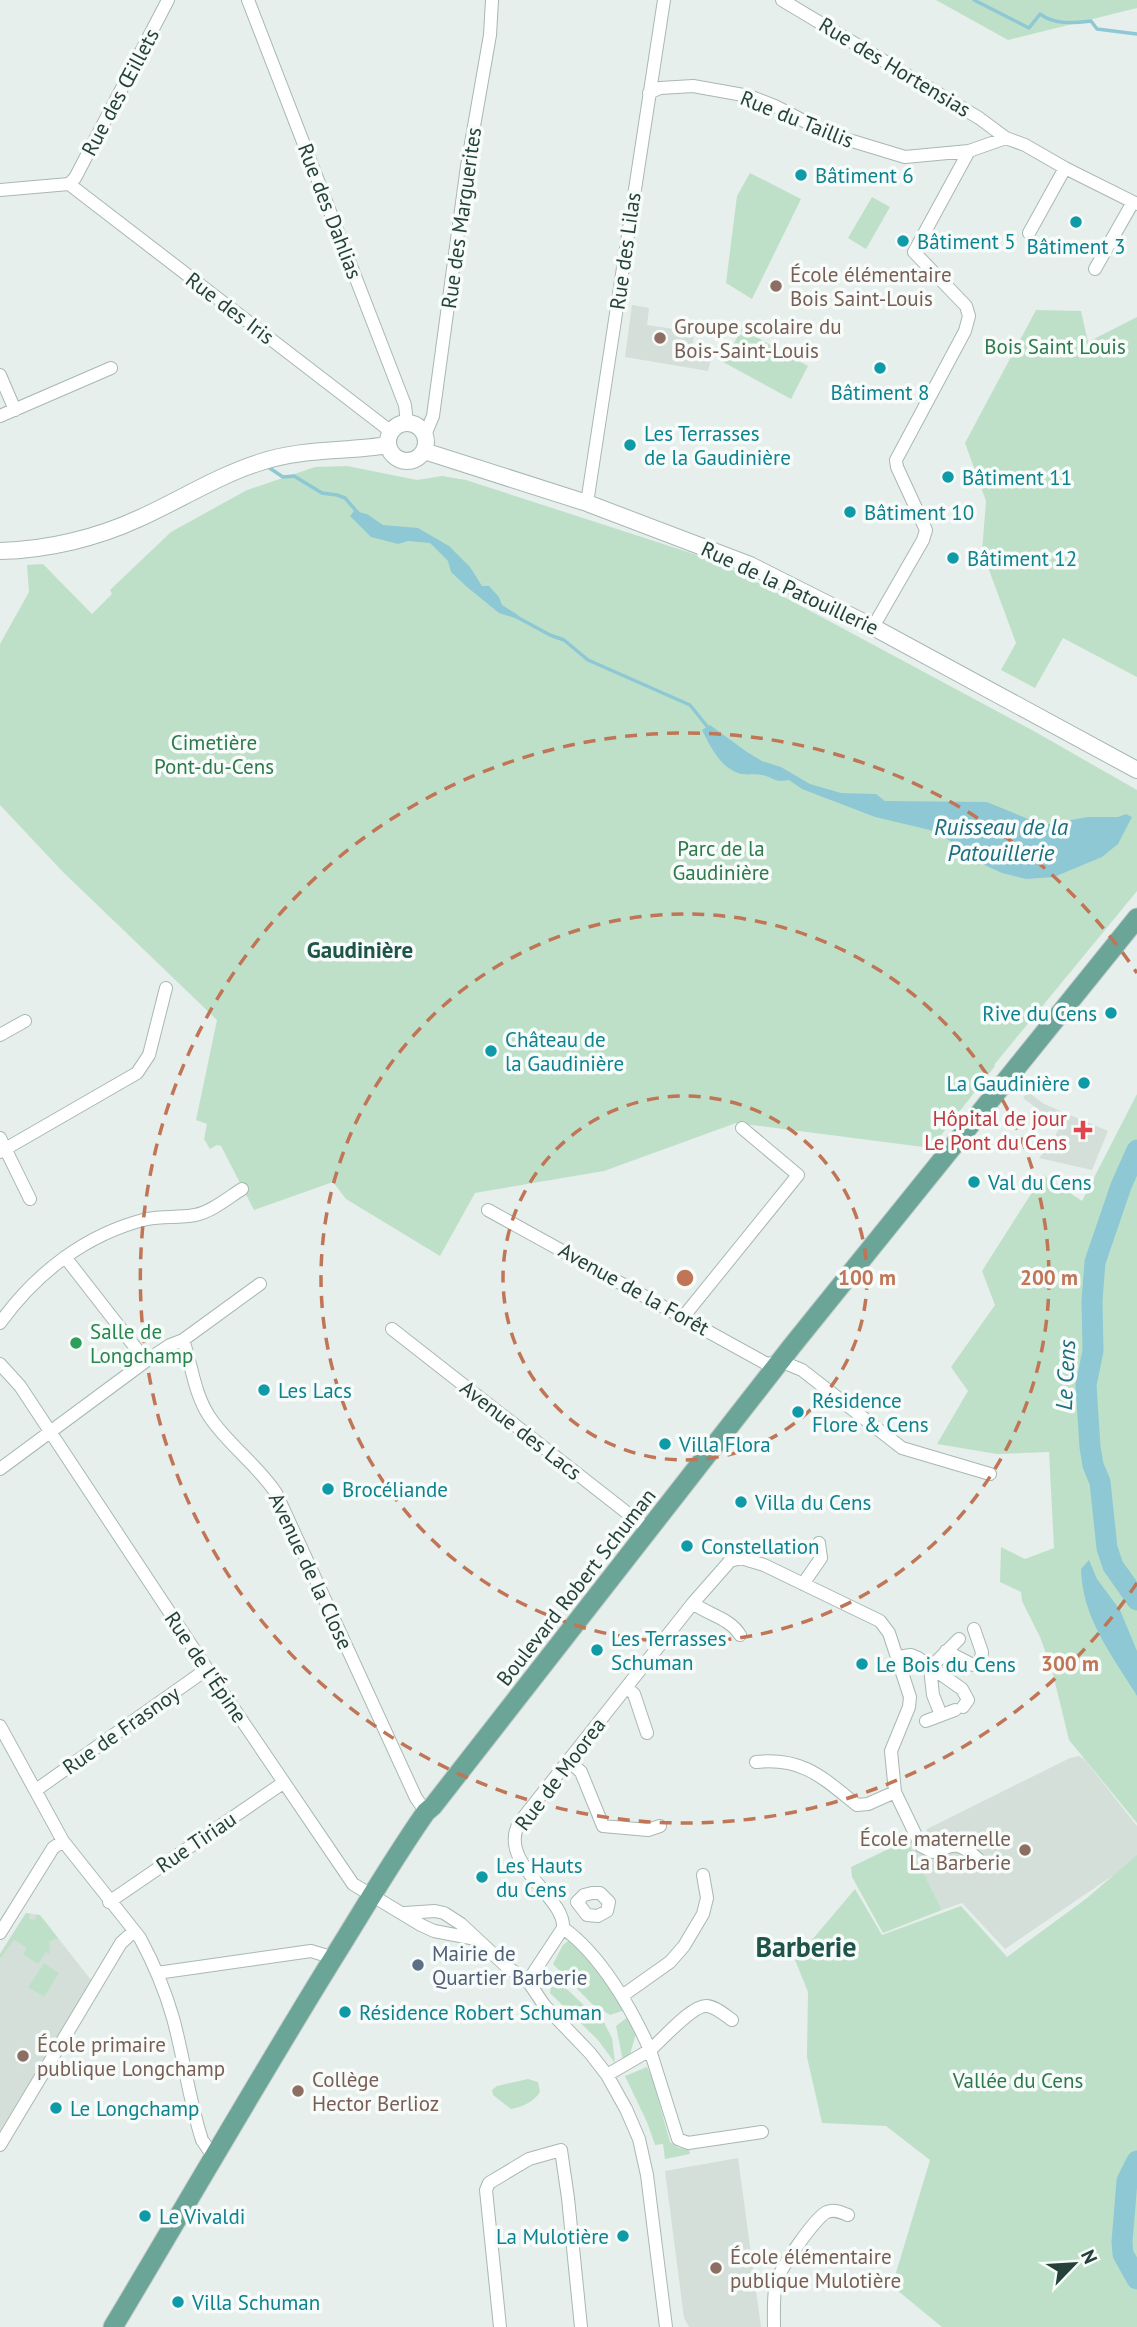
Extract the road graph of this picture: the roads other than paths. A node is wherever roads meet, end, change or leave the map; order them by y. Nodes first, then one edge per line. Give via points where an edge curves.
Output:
1 (168, 0) edge
2 (248, 0) edge
3 (492, 0) edge
4 (664, 0) edge
5 (782, 0) edge
6 (649, 93) junction
7 (1006, 138) junction
8 (969, 151) junction
9 (1065, 168) junction
10 (69, 184) junction
11 (0, 190) edge
12 (1135, 203) edge
13 (1029, 233) dead end
14 (1095, 269) dead end
15 (111, 368) dead end
16 (0, 375) edge
17 (15, 410) junction
18 (0, 416) edge
19 (396, 433) junction
20 (425, 443) junction
21 (587, 503) junction
22 (0, 551) edge
23 (873, 627) junction
24 (1137, 770) edge
25 (1137, 918) edge
26 (166, 988) dead end
27 (25, 1021) dead end
28 (0, 1035) edge
29 (742, 1128) dead end
30 (2, 1146) edge
31 (242, 1189) dead end
32 (30, 1199) dead end
33 (488, 1210) dead end
34 (65, 1257) junction
35 (260, 1284) dead end
36 (684, 1316) junction
37 (0, 1323) edge
38 (393, 1329) dead end
39 (183, 1340) junction
40 (146, 1361) junction
41 (780, 1361) junction
42 (0, 1364) edge
43 (50, 1431) junction
44 (0, 1469) edge
45 (990, 1474) dead end
46 (649, 1530) junction
47 (819, 1543) dead end
48 (803, 1584) junction
49 (693, 1603) junction
50 (974, 1629) dead end
51 (740, 1635) dead end
52 (960, 1640) dead end
53 (946, 1651) junction
54 (898, 1657) junction
55 (930, 1668) junction
56 (207, 1669) junction
57 (627, 1688) junction
58 (941, 1715) junction
59 (926, 1721) dead end
60 (1, 1732) edge
61 (647, 1733) dead end
62 (568, 1760) junction
63 (756, 1762) dead end
64 (283, 1783) junction
65 (36, 1790) junction
66 (895, 1792) junction
67 (426, 1812) junction
68 (660, 1826) dead end
69 (62, 1841) junction
70 (978, 1860) dead end
71 (703, 1875) dead end
72 (371, 1894) junction
73 (109, 1902) junction
74 (580, 1909) dead end
75 (405, 1913) junction
76 (562, 1922) junction
77 (134, 1931) junction
78 (0, 1933) edge
79 (476, 1940) junction
80 (334, 1958) junction
81 (157, 1973) junction
82 (528, 1981) junction
83 (622, 1996) junction
84 (732, 2020) dead end
85 (650, 2050) junction
86 (607, 2075) junction
87 (762, 2132) dead end
88 (0, 2145) edge
89 (213, 2156) junction
90 (848, 2214) dead end
91 (113, 2327) edge
92 (500, 2327) edge
93 (581, 2327) edge
94 (666, 2327) edge
95 (774, 2327) edge

1 - 10 street, Rue des Œillets
2 - 19 street, Rue des Dahlias via 405,405
3 - 20 street, Rue des Marguerites via 433,416
4 - 6 street, Rue des Lilas
5 - 7 street, Rue des Hortensias
6 - 8 street, Rue du Taillis via 693,86 748,96 829,134 905,157
6 - 21 street, Rue des Lilas
7 - 8 street, Rue du Taillis
7 - 9 street
8 - 23 street via 915,252 966,306 969,316 896,460 926,530
9 - 12 street
9 - 13 street
10 - 11 street
10 - 19 street, Rue des Iris
12 - 14 street
15 - 17 street
16 - 17 street
17 - 18 street
19 - 20 street via 418,426
19 - 20 street via 394,456 404,461 416,459
19 - 22 street via 268,460 115,529 54,545
20 - 21 street, Rue de la Patouillerie
21 - 23 street, Rue de la Patouillerie via 750,565
23 - 24 street, Rue de la Patouillerie
25 - 41 main road, Boulevard Robert Schuman
26 - 30 street via 149,1055 137,1073
27 - 28 street
29 - 36 street via 798,1175
30 - 32 street
31 - 34 street via 201,1213 137,1222 102,1235
33 - 36 street, Avenue de la Forêt
34 - 37 street via 29,1288
34 - 40 street
35 - 39 street
36 - 41 street, Avenue de la Forêt via 767,1363
38 - 46 street, Avenue des Lacs
39 - 40 street
39 - 67 street, Avenue de la Close via 203,1406 276,1493
40 - 43 street
41 - 45 street, Avenue de la Forêt via 802,1370 902,1448
41 - 46 main road, Boulevard Robert Schuman
42 - 43 street, Rue de l'Épine
43 - 44 street
43 - 56 street, Rue de l'Épine
46 - 67 main road, Boulevard Robert Schuman
47 - 48 street via 821,1558
48 - 49 street, Rue de Moorea via 764,1565 735,1559
48 - 54 street via 880,1621
49 - 51 street via 731,1624
49 - 57 street, Rue de Moorea
50 - 53 street via 982,1652 980,1664
52 - 53 street
53 - 55 street
54 - 55 street via 911,1656
54 - 66 street via 911,1702 891,1751
55 - 58 street
55 - 58 street via 962,1689 962,1704
56 - 64 street, Rue de l'Épine
56 - 65 street, Rue de Frasnoy
57 - 61 street via 634,1694
57 - 62 street, Rue de Moorea
58 - 59 street
60 - 65 street
62 - 68 street via 581,1772 603,1826 648,1830
62 - 76 street, Rue de Moorea via 514,1836 521,1860
63 - 66 street via 775,1760 804,1766 857,1805
64 - 72 street, Rue de l'Épine via 353,1884
64 - 73 street, Rue Tiriau
65 - 69 street
66 - 70 street via 921,1846 933,1852 953,1844
67 - 72 main road, Boulevard Robert Schuman
69 - 73 street
69 - 78 street via 53,1847
71 - 83 street via 707,1898 703,1914 684,1946 670,1962
72 - 75 street, Rue de l'Épine
72 - 80 main road, Boulevard Robert Schuman
73 - 77 street
74 - 76 street
75 - 79 street, Rue de l'Épine via 434,1931
75 - 79 street via 444,1913
76 - 82 street
76 - 83 street, Rue de Moorea
77 - 81 street
77 - 88 street via 121,1943
79 - 82 street
80 - 81 street via 310,1951
80 - 89 main road, Boulevard Robert Schuman
81 - 89 street via 173,2019 198,2128
82 - 86 street
83 - 85 street, Rue de Moorea
84 - 85 street via 712,2007 701,2006
85 - 86 street
85 - 87 street, Rue de Moorea via 678,2139 688,2143
86 - 94 street via 639,2139
89 - 91 main road, Boulevard Robert Schuman
90 - 95 street via 834,2210 821,2215 790,2257 777,2281
92 - 93 street via 486,2190 489,2183 529,2159 561,2150

